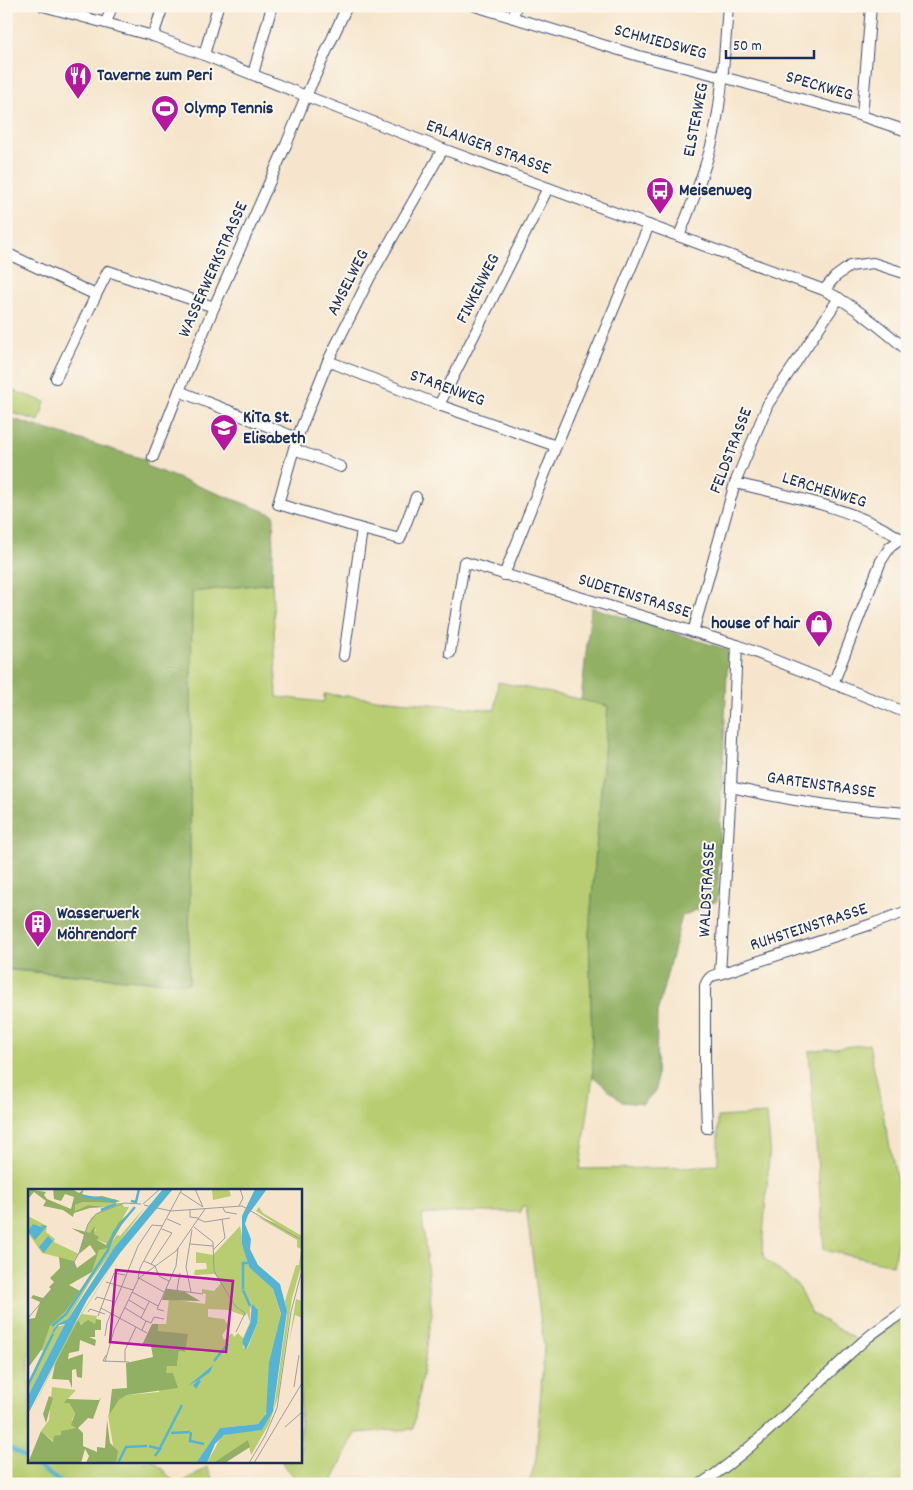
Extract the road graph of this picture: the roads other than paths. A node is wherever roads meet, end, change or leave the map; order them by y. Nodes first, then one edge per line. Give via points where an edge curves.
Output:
1 (44, 6) edge
2 (112, 6) edge
3 (163, 6) edge
4 (218, 6) edge
5 (272, 6) edge
6 (347, 6) edge
7 (475, 6) edge
8 (516, 6) edge
9 (728, 6) edge
10 (871, 6) edge
11 (62, 9) edge
12 (513, 18) junction
13 (106, 23) junction
14 (153, 36) junction
15 (204, 55) junction
16 (253, 74) junction
17 (722, 77) junction
18 (306, 96) junction
19 (862, 116) junction
20 (907, 131) edge
21 (443, 149) junction
22 (548, 188) junction
23 (649, 225) junction
24 (680, 236) junction
25 (6, 253) edge
26 (907, 274) edge
27 (824, 290) junction
28 (96, 295) junction
29 (839, 298) junction
30 (214, 307) junction
31 (907, 350) edge
32 (328, 361) junction
33 (56, 378) dead end
34 (179, 391) junction
35 (439, 405) junction
36 (297, 438) junction
37 (556, 446) junction
38 (294, 449) junction
39 (153, 458) dead end
40 (341, 466) dead end
41 (735, 482) junction
42 (416, 497) dead end
43 (362, 529) junction
44 (904, 537) edge
45 (504, 575) junction
46 (693, 632) junction
47 (737, 645) junction
48 (450, 653) dead end
49 (344, 656) dead end
50 (833, 684) junction
51 (907, 713) edge
52 (731, 787) junction
53 (907, 813) edge
54 (907, 911) edge
55 (720, 974) junction
56 (707, 1128) dead end
57 (907, 1309) edge
58 (701, 1484) edge

1 - 11 street, ERLANGER STRASSE
2 - 13 street
3 - 14 street
4 - 15 street
5 - 16 street
6 - 18 street, WASSERWERKSTRASSE
7 - 12 street, SCHMIEDSWEG
8 - 12 street
9 - 17 street, ELSTERWEG
10 - 19 street
11 - 13 street, ERLANGER STRASSE
12 - 17 street, SCHMIEDSWEG
13 - 14 street, ERLANGER STRASSE
14 - 15 street, ERLANGER STRASSE
15 - 16 street, ERLANGER STRASSE
16 - 18 street, ERLANGER STRASSE
17 - 19 street, SPECKWEG
17 - 24 street, ELSTERWEG via 711,146
18 - 21 street, ERLANGER STRASSE
18 - 30 street, WASSERWERKSTRASSE
19 - 20 street, SPECKWEG
21 - 22 street, ERLANGER STRASSE
21 - 32 street, AMSELWEG via 370,276
22 - 23 street, ERLANGER STRASSE
22 - 35 street, FINKENWEG
23 - 24 street, ERLANGER STRASSE
23 - 37 street
24 - 27 street, ERLANGER STRASSE
25 - 28 street
26 - 27 street via 873,263 850,266 834,277
27 - 29 street, ERLANGER STRASSE
28 - 30 street via 108,271
28 - 33 street
29 - 31 street, ERLANGER STRASSE via 871,319
29 - 41 street, FELDSTRASSE via 768,404
30 - 34 street, WASSERWERKSTRASSE
32 - 35 street, STARENWEG
32 - 36 street, AMSELWEG
34 - 36 street
34 - 39 street, WASSERWERKSTRASSE
35 - 37 street, STARENWEG
36 - 38 street, AMSELWEG
37 - 45 street
38 - 40 street
38 - 43 street, AMSELWEG via 278,504
41 - 44 street, LERCHENWEG via 854,515
41 - 46 street, FELDSTRASSE
42 - 43 street, AMSELWEG via 400,539
43 - 49 street
44 - 50 street via 890,547 881,561
45 - 46 street, SUDETENSTRASSE
45 - 48 street, SUDETENSTRASSE via 464,562
46 - 47 street, SUDETENSTRASSE
47 - 50 street, SUDETENSTRASSE
47 - 52 street, WALDSTRASSE
50 - 51 street, SUDETENSTRASSE
52 - 53 street, GARTENSTRASSE via 776,798
52 - 55 street, WALDSTRASSE
54 - 55 street, RUHSTEINSTRASSE
55 - 56 street via 713,975 705,986
57 - 58 street via 868,1338 771,1427

